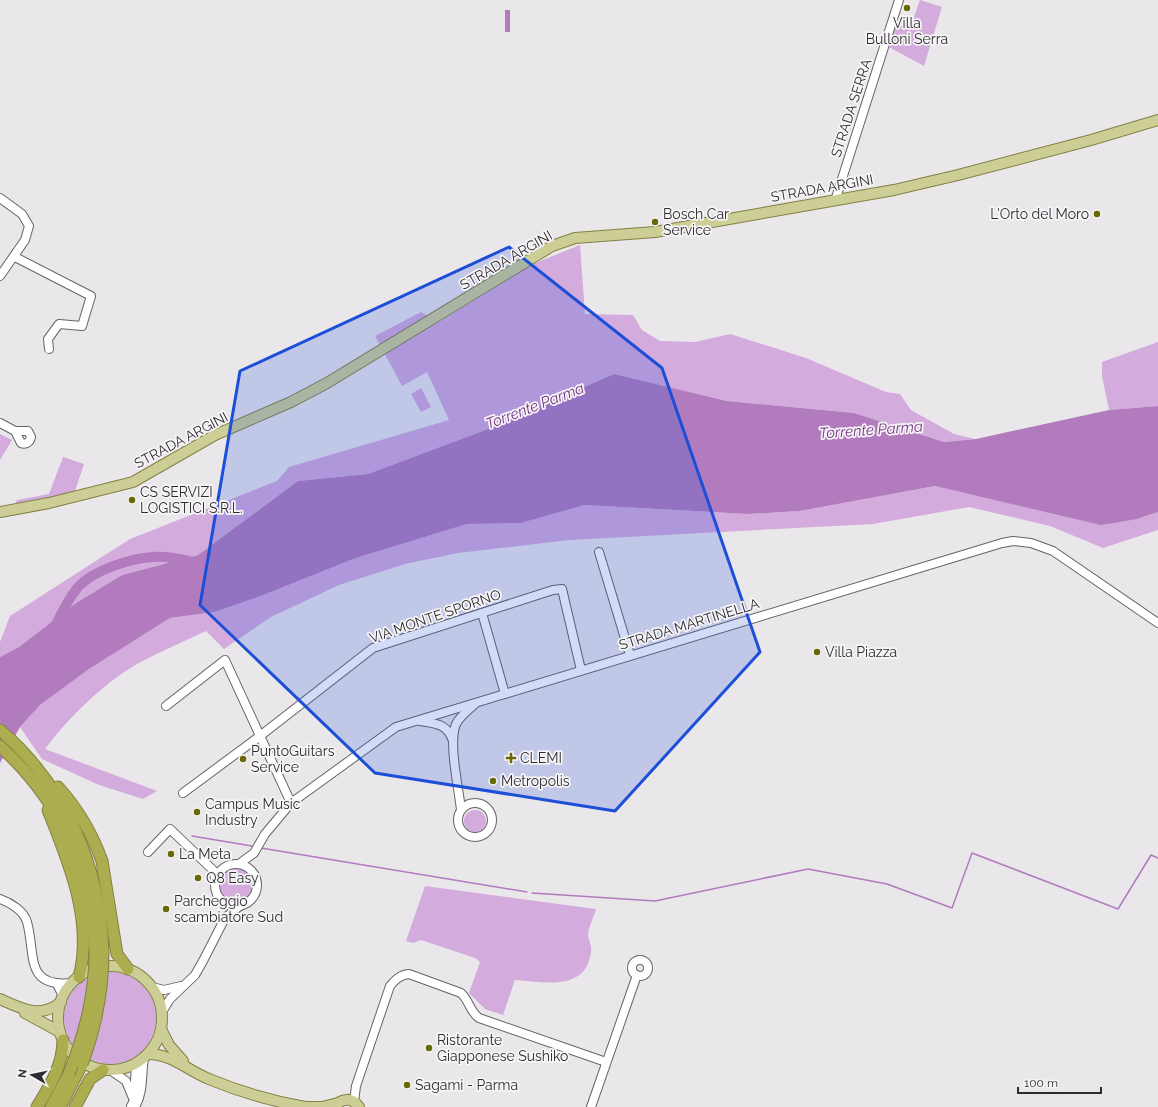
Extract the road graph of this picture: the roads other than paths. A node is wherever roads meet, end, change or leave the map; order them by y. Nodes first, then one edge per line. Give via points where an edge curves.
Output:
1 (899, 0) edge
2 (1158, 120) edge
3 (0, 198) edge
4 (835, 201) junction
5 (14, 257) junction
6 (0, 276) edge
7 (49, 349) dead end
8 (0, 422) edge
9 (15, 431) dead end
10 (0, 512) edge
11 (599, 552) dead end
12 (482, 613) junction
13 (1158, 623) edge
14 (630, 655) junction
15 (581, 670) junction
16 (505, 694) junction
17 (476, 703) junction
18 (166, 706) dead end
19 (448, 710) junction
20 (417, 720) junction
21 (456, 724) junction
22 (445, 727) junction
23 (0, 730) edge
24 (260, 736) junction
25 (454, 743) junction
26 (0, 746) edge
27 (28, 757) junction
28 (13, 759) junction
29 (183, 793) dead end
30 (460, 797) junction
31 (291, 803) junction
32 (473, 804) junction
33 (462, 810) junction
34 (148, 852) dead end
35 (254, 853) junction
36 (202, 860) junction
37 (239, 864) junction
38 (229, 865) junction
39 (252, 872) junction
40 (215, 882) junction
41 (0, 899) edge
42 (223, 902) junction
43 (241, 905) junction
44 (225, 918) junction
45 (99, 950) junction
46 (128, 969) junction
47 (636, 975) dead end
48 (76, 980) junction
49 (57, 984) junction
50 (184, 985) junction
51 (152, 987) junction
52 (0, 999) edge
53 (62, 999) junction
54 (17, 1007) junction
55 (162, 1012) junction
56 (161, 1029) junction
57 (62, 1036) junction
58 (143, 1058) junction
59 (606, 1062) junction
60 (106, 1070) junction
61 (193, 1071) junction
62 (73, 1076) junction
63 (346, 1104) edge
64 (133, 1105) edge
65 (37, 1107) edge
66 (51, 1107) edge
67 (60, 1107) edge
68 (75, 1107) edge
69 (304, 1107) edge
70 (591, 1107) edge

1 - 4 street, STRADA SERRA
2 - 4 main road, STRADA ARGINI via 958,175
3 - 5 street via 22,214 29,226 26,240
4 - 10 main road, STRADA ARGINI via 655,232 575,238 552,246 327,383 291,402 215,435 139,479 49,503
5 - 6 street
5 - 7 street via 90,296 82,326 59,324 48,339
8 - 9 street
11 - 14 street
12 - 15 street, VIA MONTE SPORNO via 562,589
12 - 16 street
12 - 24 street, VIA MONTE SPORNO via 372,648
13 - 14 street, STRADA MARTINELLA via 1053,551 1031,543 1013,541
14 - 15 street, STRADA MARTINELLA
15 - 16 street, STRADA MARTINELLA
16 - 17 street, STRADA MARTINELLA
17 - 19 street, STRADA MARTINELLA
17 - 21 street
18 - 24 street via 225,660
19 - 20 street, STRADA MARTINELLA
19 - 21 street
19 - 22 street via 443,720
20 - 22 street
20 - 31 street, STRADA MARTINELLA via 396,727
21 - 25 street
22 - 25 street via 451,733
23 - 27 highway
24 - 29 street, VIA MONTE SPORNO
24 - 31 street
25 - 30 street
26 - 28 highway
27 - 45 highway via 57,795 84,850 98,901 102,927
27 - 46 highway via 38,763 66,795 98,849 117,954
28 - 45 highway via 51,804 64,827 80,865
28 - 48 highway via 45,803 66,852 76,886 81,915 83,956
30 - 32 street
30 - 33 street
31 - 35 street, STRADA MARTINELLA via 265,834
32 - 33 street
32 - 33 street via 484,806 491,814 491,827 484,835 471,837 462,831 458,821
34 - 36 street via 170,830
35 - 37 street, STRADA MARTINELLA
35 - 39 street, STRADA MARTINELLA
36 - 38 street via 216,865
36 - 40 street via 214,871
37 - 38 street
37 - 39 street
38 - 40 street via 219,871
39 - 43 street, STRADA MARTINELLA via 257,885 255,892 252,898
40 - 42 street via 216,893
41 - 49 street via 22,912 27,922 32,960 37,972 47,981
42 - 43 street
42 - 44 street
43 - 44 street, STRADA MARTINELLA
44 - 50 street, STRADA MARTINELLA via 195,975
45 - 62 highway, bridge via 89,1015
45 - 62 highway, bridge via 100,1001 82,1064
46 - 48 main road via 102,967 90,970
46 - 51 main road via 145,979
47 - 59 street
48 - 49 street
48 - 53 main road
49 - 53 street
50 - 51 street via 173,990
50 - 55 street, STRADA MARTINELLA
51 - 55 main road via 157,994
52 - 54 main road
53 - 54 main road via 46,1011
53 - 57 main road via 58,1017
54 - 57 main road
55 - 56 main road
56 - 58 main road via 154,1047
56 - 61 main road via 168,1045
57 - 60 main road via 79,1060
57 - 65 highway via 63,1054 60,1066
58 - 60 main road via 124,1068
58 - 61 main road via 164,1055
58 - 64 street
59 - 63 street via 479,1018 461,993 409,974 402,975 390,986 356,1086
59 - 70 street
60 - 64 street via 126,1081
60 - 68 highway via 90,1079
61 - 69 main road via 268,1100
62 - 66 highway
62 - 67 highway
63 - 69 main road

